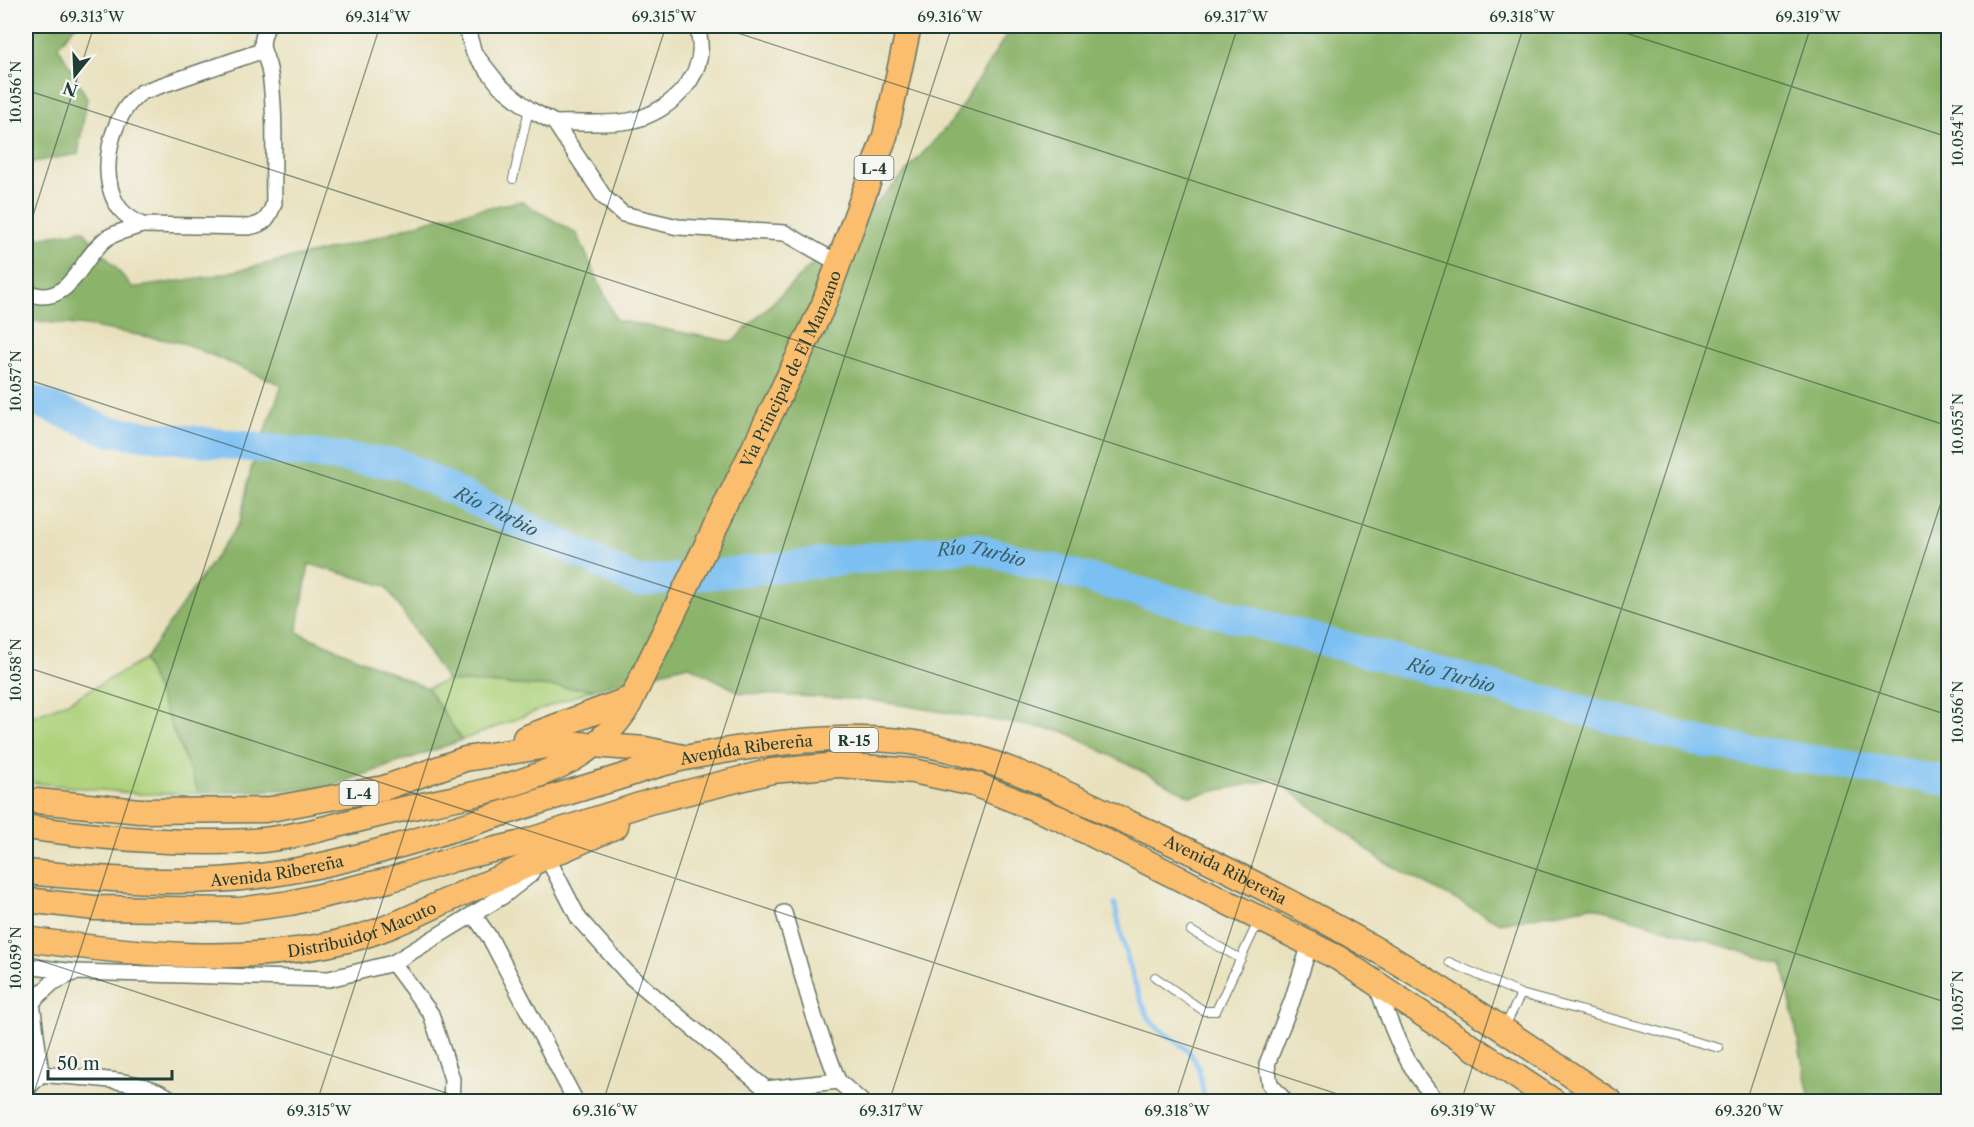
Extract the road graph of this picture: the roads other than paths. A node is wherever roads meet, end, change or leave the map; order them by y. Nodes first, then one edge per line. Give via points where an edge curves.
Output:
1 (267, 26) edge
2 (466, 26) edge
3 (696, 26) edge
4 (909, 26) edge
5 (261, 51) junction
6 (529, 109) junction
7 (555, 123) junction
8 (513, 179) dead end
9 (142, 225) junction
10 (838, 262) junction
11 (26, 292) edge
12 (632, 700) junction
13 (594, 745) junction
14 (686, 758) junction
15 (465, 759) junction
16 (675, 796) junction
17 (26, 800) edge
18 (26, 827) edge
19 (542, 860) junction
20 (26, 872) edge
21 (26, 900) edge
22 (784, 913) dead end
23 (473, 914) junction
24 (1260, 919) junction
25 (1191, 931) dead end
26 (26, 939) edge
27 (1310, 944) junction
28 (265, 952) junction
29 (1241, 959) junction
30 (1449, 962) dead end
31 (393, 963) junction
32 (26, 966) edge
33 (75, 972) junction
34 (220, 976) junction
35 (1155, 977) dead end
36 (1376, 983) junction
37 (1521, 994) junction
38 (29, 997) edge
39 (1503, 1030) junction
40 (1719, 1048) dead end
41 (41, 1074) junction
42 (838, 1081) junction
43 (26, 1090) edge
44 (765, 1095) edge
45 (1549, 1100) edge
46 (175, 1101) edge
47 (451, 1101) edge
48 (576, 1101) edge
49 (862, 1101) edge
50 (1286, 1101) edge
51 (1438, 1101) edge
52 (1611, 1101) edge

1 - 5 street
2 - 6 street via 474,53 500,87
3 - 7 street via 701,55 692,80 673,100 652,114 628,121
4 - 10 main road, Vía Principal de El Manzano / L-4 via 885,135
5 - 9 street via 142,92 120,114 109,146 109,182 119,207
5 - 9 street via 270,72 274,203 267,220 249,228
6 - 7 street
6 - 8 lane
7 - 10 street via 604,197 623,214 678,227 785,233
9 - 11 street via 108,237 60,292 37,297
10 - 12 main road, Vía Principal de El Manzano / L-4 via 823,306
12 - 13 main road, Vía Principal de El Manzano
12 - 14 main road via 642,737
12 - 15 main road
13 - 14 main road, L-4 via 645,749
13 - 15 main road, L-4 via 566,743
13 - 18 main road, Vía Principal de El Manzano via 559,766 512,783 304,833 254,841 120,839
14 - 20 main road, Avenida Ribereña / R-15 via 398,845 280,873 194,882
14 - 39 main road, Avenida Ribereña / R-15 via 828,740 885,741 926,745 996,764 1268,890 1384,955
15 - 17 main road, L-4 via 384,788 265,810 140,811
16 - 19 main road, Distribuidor Macuto
16 - 21 main road, Avenida Ribereña / R-15 via 518,844 290,903 239,910 95,908
16 - 24 main road, Avenida Ribereña / R-15 via 772,771 839,765 913,771 974,784 1061,819
19 - 23 street via 517,886
19 - 28 main road, Distribuidor Macuto via 353,939
19 - 44 street via 579,919 630,976
22 - 42 street
23 - 31 street
23 - 48 street via 490,938
24 - 27 main road, Avenida Ribereña / R-15
24 - 29 lane
25 - 29 lane
26 - 28 main road, Distribuidor Macuto via 108,951 226,955
27 - 36 main road, Avenida Ribereña / R-15
27 - 50 street via 1267,1064 1270,1084
28 - 34 street
29 - 35 lane via 1216,1011 1204,1011
30 - 37 lane
31 - 34 street via 328,979
31 - 47 street via 431,1014 452,1079
32 - 33 street
33 - 34 street
33 - 38 street
36 - 45 main road, Avenida Ribereña / R-15
36 - 51 street via 1395,1039 1411,1069
37 - 39 lane
37 - 40 lane
38 - 41 street
39 - 52 main road, Avenida Ribereña / R-15
41 - 43 street
41 - 46 street via 108,1080 154,1090
42 - 44 street
42 - 49 street

